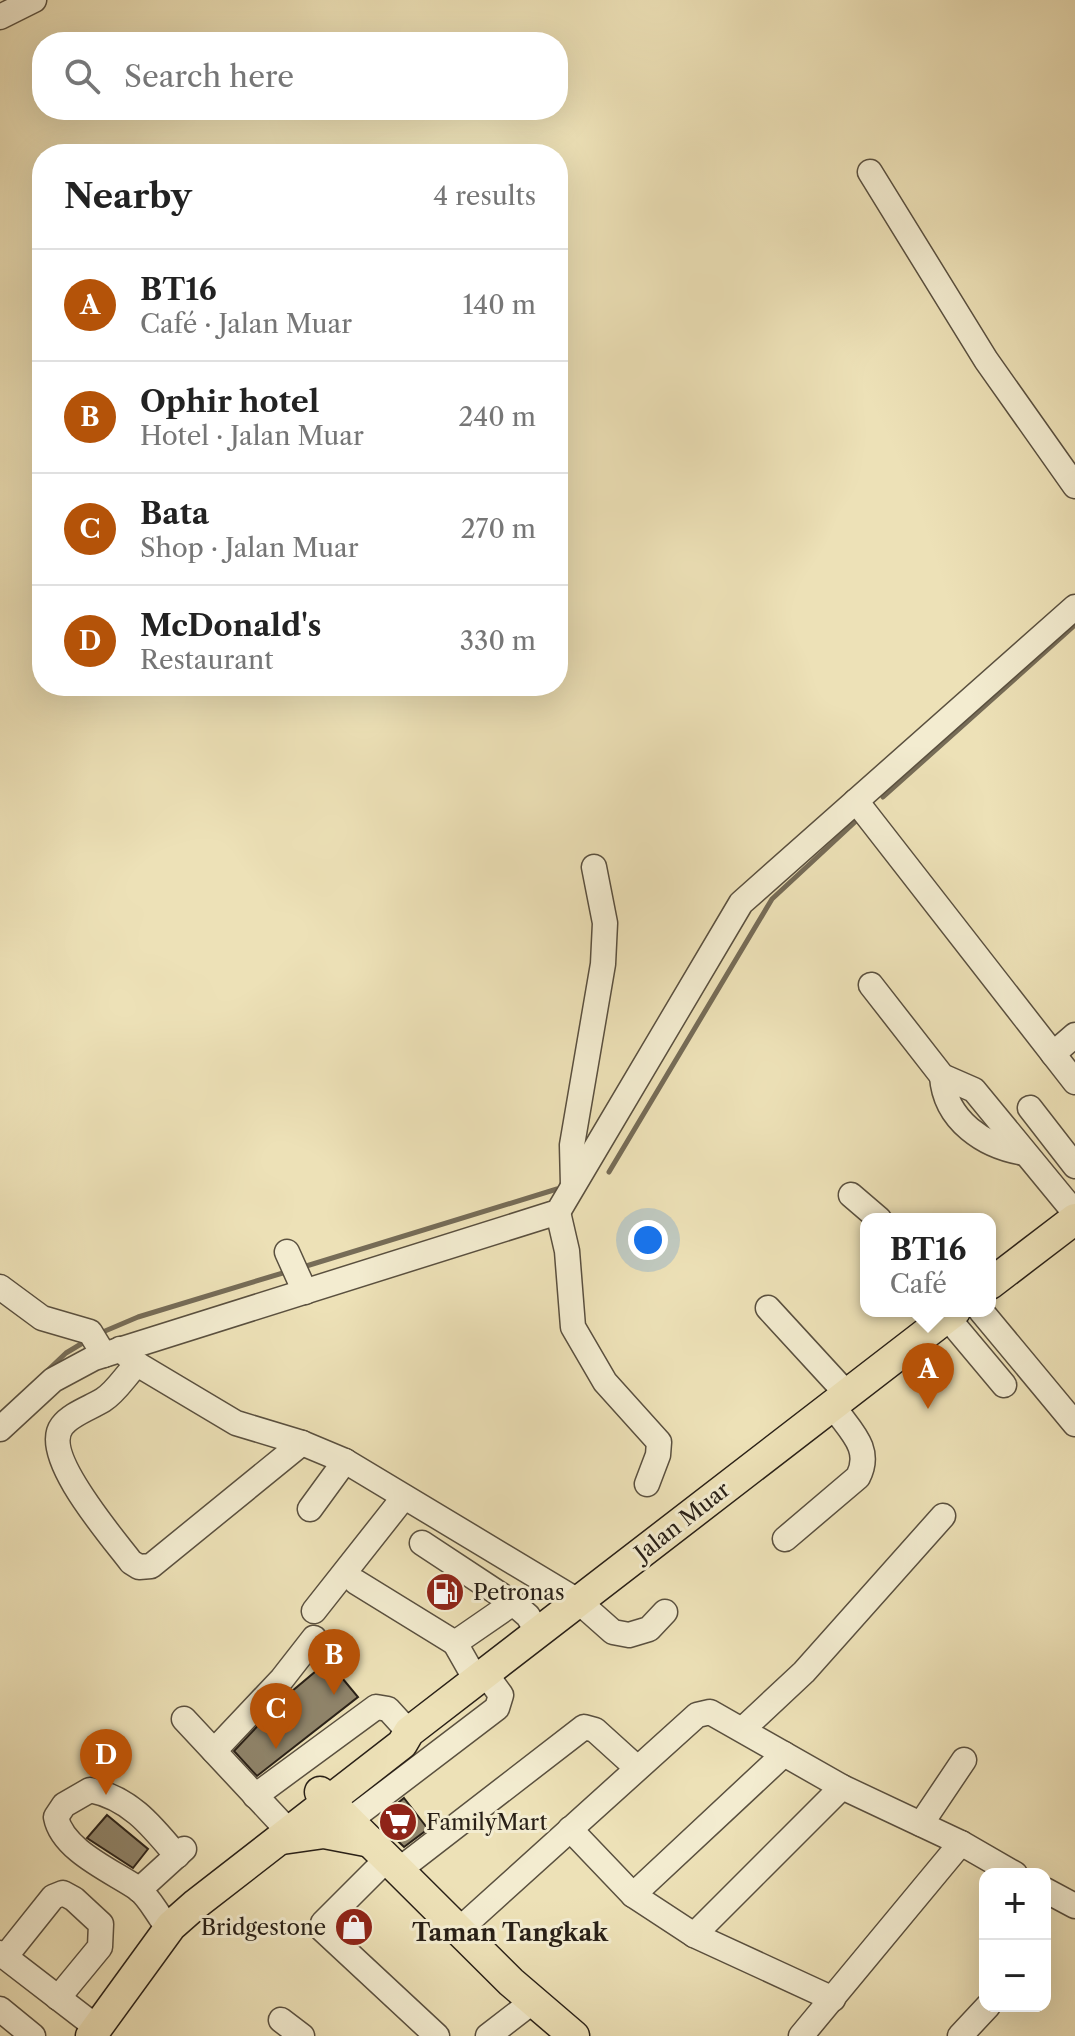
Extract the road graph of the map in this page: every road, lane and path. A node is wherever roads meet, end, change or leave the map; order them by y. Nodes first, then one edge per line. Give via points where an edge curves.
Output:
1 (34, 0) edge
2 (0, 17) edge
3 (870, 172) dead end
4 (1075, 486) edge
5 (1075, 607) edge
6 (856, 801) junction
7 (594, 867) dead end
8 (871, 985) dead end
9 (1075, 1035) edge
10 (1053, 1054) junction
11 (1075, 1082) edge
12 (1030, 1108) dead end
13 (1075, 1166) edge
14 (573, 1185) junction
15 (851, 1195) dead end
16 (558, 1212) junction
17 (872, 1213) edge
18 (1072, 1225) edge
19 (996, 1280) edge
20 (0, 1287) edge
21 (768, 1308) dead end
22 (947, 1317) edge
23 (953, 1317) edge
24 (986, 1317) edge
25 (110, 1350) junction
26 (1004, 1385) dead end
27 (840, 1400) junction
28 (1075, 1424) edge
29 (0, 1429) edge
30 (302, 1443) junction
31 (345, 1461) junction
32 (647, 1484) dead end
33 (404, 1497) junction
34 (310, 1509) dead end
35 (943, 1516) dead end
36 (785, 1539) dead end
37 (422, 1543) dead end
38 (356, 1582) dead end
39 (578, 1601) junction
40 (513, 1603) junction
41 (314, 1611) dead end
42 (665, 1612) dead end
43 (538, 1633) junction
44 (314, 1638) dead end
45 (455, 1643) junction
46 (480, 1677) junction
47 (184, 1719) dead end
48 (743, 1729) junction
49 (409, 1732) junction
50 (214, 1751) junction
51 (784, 1754) junction
52 (964, 1760) dead end
53 (637, 1768) junction
54 (842, 1787) junction
55 (255, 1796) junction
56 (333, 1804) junction
57 (921, 1824) junction
58 (570, 1829) junction
59 (280, 1832) junction
60 (961, 1843) junction
61 (386, 1857) junction
62 (1005, 1868) edge
63 (139, 1890) junction
64 (1051, 1893) edge
65 (633, 1895) junction
66 (1075, 1906) edge
67 (161, 1918) junction
68 (460, 1929) junction
69 (694, 1935) junction
70 (3, 1955) edge
71 (58, 1998) junction
72 (833, 1999) junction
73 (532, 2002) junction
74 (0, 2009) edge
75 (982, 2012) edge
76 (281, 2020) dead end
77 (92, 2031) edge
78 (33, 2036) edge
79 (302, 2036) edge
80 (437, 2036) edge
81 (488, 2036) edge
82 (574, 2036) edge
83 (801, 2036) edge
84 (960, 2036) edge

1 - 2 street
3 - 4 street via 986,360
5 - 6 street
6 - 10 street
6 - 14 street via 741,903
7 - 14 street via 605,923 603,964 572,1145
8 - 18 street via 942,1076 974,1090 1025,1153
9 - 10 street
10 - 11 street
12 - 13 street
14 - 16 street
15 - 17 street
16 - 25 street via 297,1275
16 - 32 street via 573,1327 605,1382 659,1442
18 - 19 main road
20 - 25 street via 42,1318
21 - 27 street
22 - 27 main road, Jalan Muar
23 - 26 street
24 - 28 street
25 - 29 street via 53,1380
25 - 30 street via 236,1423
25 - 30 street via 105,1398 62,1425 55,1439 85,1501 139,1567 151,1566
27 - 36 street via 866,1454 865,1464 858,1477
27 - 39 main road, Jalan Muar
30 - 31 street
31 - 33 street
31 - 34 street
33 - 39 street
33 - 41 street
35 - 48 street via 804,1672
37 - 40 street
38 - 45 street
39 - 42 street via 613,1632 629,1635 649,1629
39 - 43 main road, Jalan Muar
40 - 43 street
40 - 45 street
43 - 46 main road, Jalan Muar
44 - 50 street
45 - 46 street
46 - 49 main road, Jalan Muar
46 - 56 street via 501,1695 497,1708
47 - 50 street
48 - 51 street
48 - 53 street via 701,1712
49 - 55 street via 388,1709 376,1707
49 - 56 main road, Jalan Muar via 391,1735
50 - 55 street
51 - 54 street
51 - 65 street
52 - 57 street
53 - 58 street
53 - 61 street via 595,1730 584,1727
54 - 57 street
54 - 69 street
55 - 59 street
56 - 59 main road, Jalan Muar
56 - 61 main road
57 - 60 street
58 - 65 street
58 - 68 street
59 - 61 main road via 324,1833
59 - 67 main road, Jalan Muar
59 - 77 main road, Jalan Muar via 171,1926
60 - 62 street
60 - 72 street
61 - 68 main road
61 - 80 street via 322,1929
63 - 63 street via 181,1853 121,1800 90,1790 64,1805 56,1817 70,1842
63 - 67 street
64 - 66 street
65 - 69 street
67 - 77 main road, Jalan Muar
68 - 73 main road
69 - 72 street
70 - 71 street
70 - 71 street via 53,1897 63,1893 74,1899 101,1924 100,1947
71 - 77 street
72 - 83 street
73 - 81 street
73 - 82 main road
74 - 78 street
75 - 84 street
76 - 79 street

